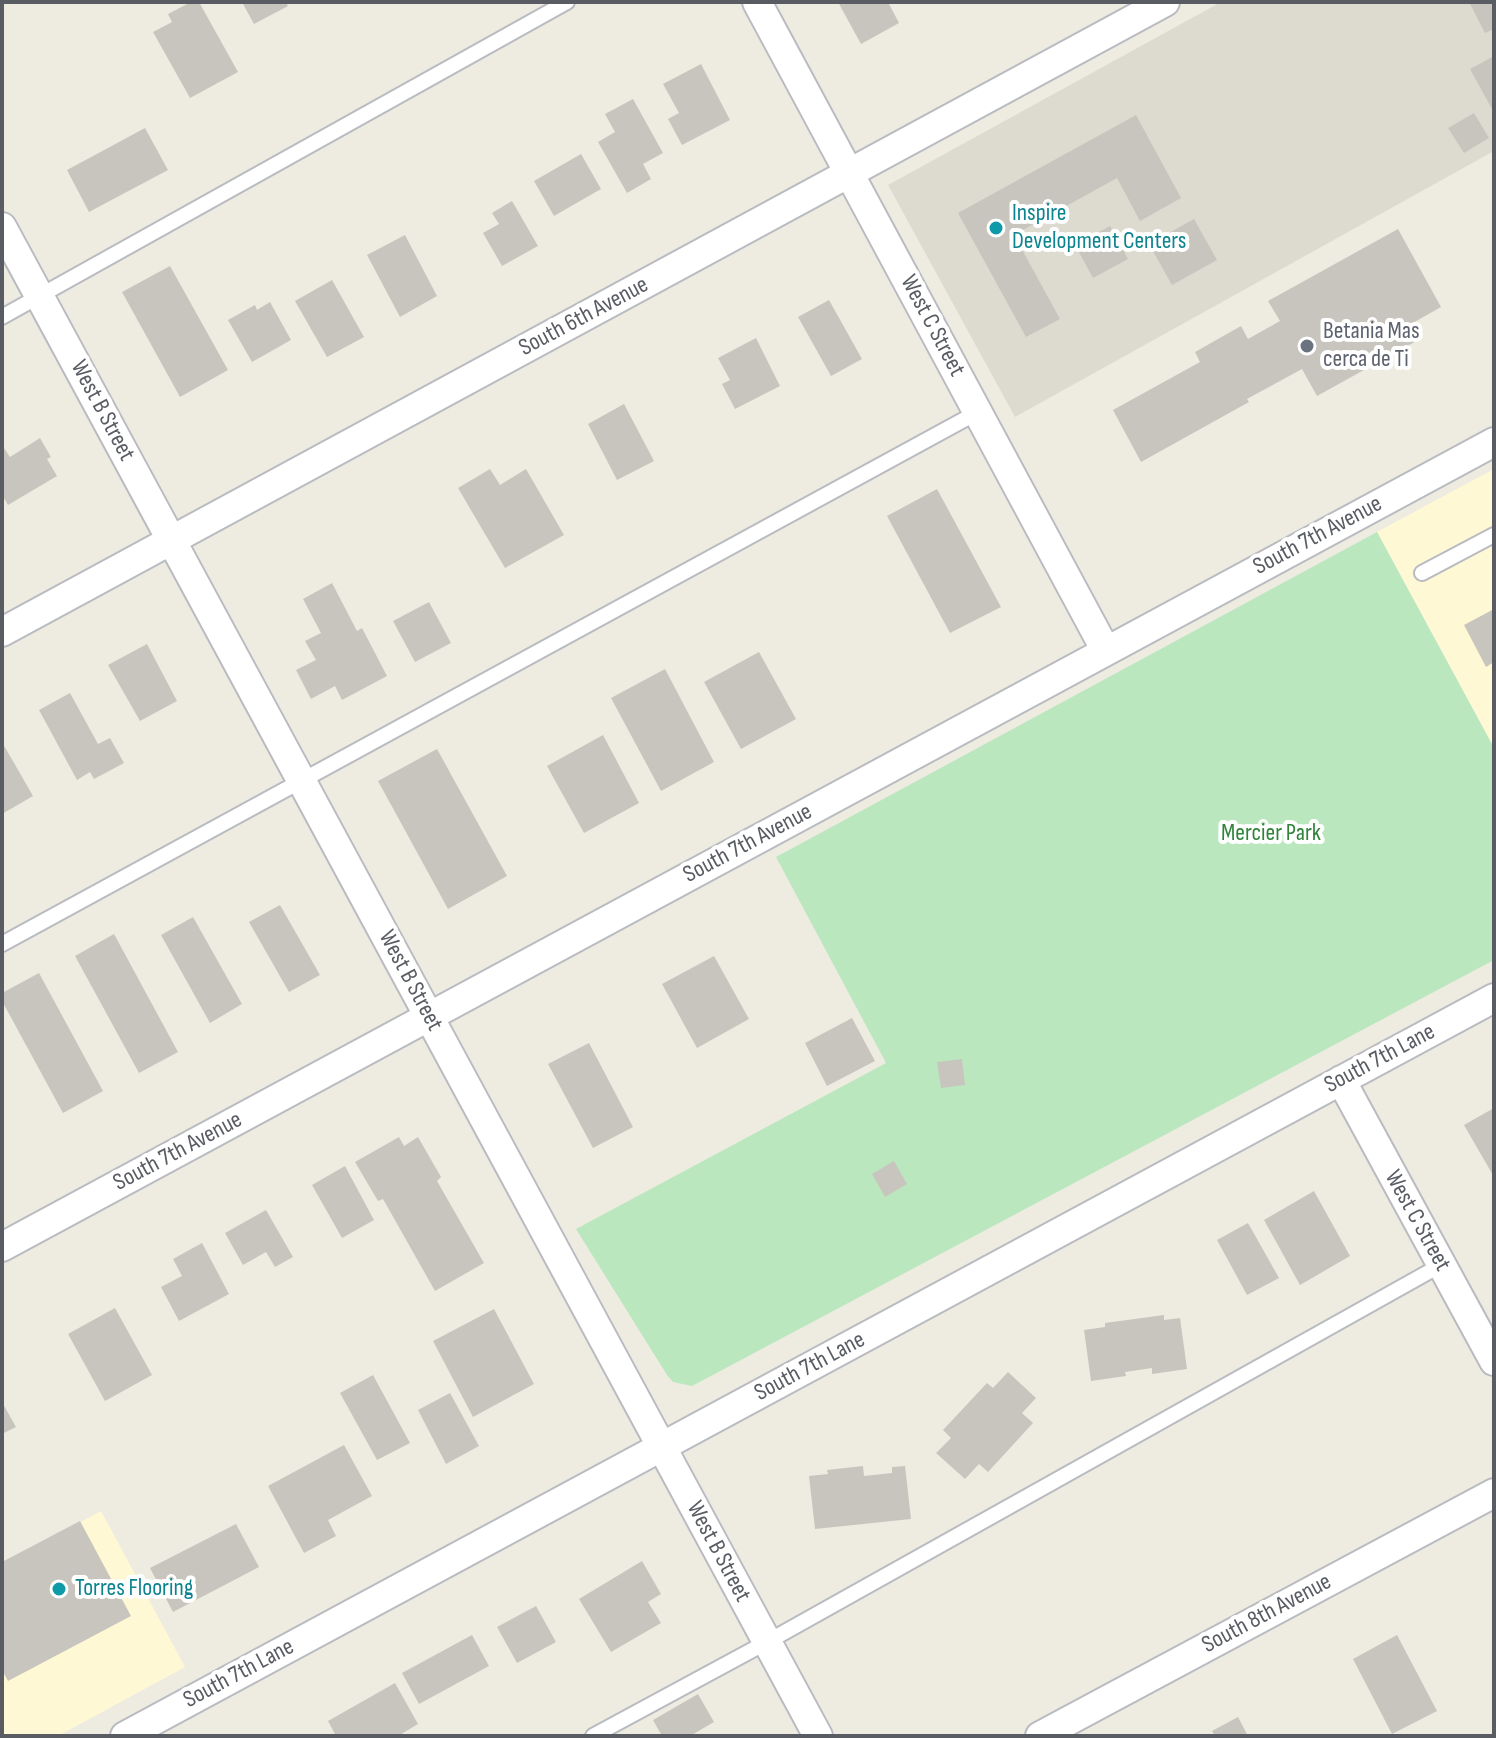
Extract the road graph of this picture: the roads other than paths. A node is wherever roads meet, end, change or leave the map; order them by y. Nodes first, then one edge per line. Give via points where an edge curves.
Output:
1 (567, 2) edge
2 (757, 2) edge
3 (1165, 2) edge
4 (849, 173) junction
5 (2, 227) edge
6 (40, 297) junction
7 (2, 317) edge
8 (978, 412) junction
9 (1494, 442) edge
10 (1494, 535) edge
11 (171, 540) junction
12 (1422, 573) dead end
13 (2, 632) edge
14 (1106, 651) junction
15 (302, 781) junction
16 (2, 944) edge
17 (1494, 998) edge
18 (429, 1016) junction
19 (1341, 1080) junction
20 (2, 1247) edge
21 (1441, 1265) junction
22 (1494, 1361) edge
23 (661, 1447) junction
24 (1494, 1493) edge
25 (767, 1642) junction
26 (125, 1736) edge
27 (593, 1736) edge
28 (818, 1736) edge
29 (1040, 1736) edge

1 - 6 lane
2 - 4 street, West C Street
3 - 4 street, South 6th Avenue
4 - 8 street, West C Street
4 - 11 street, South 6th Avenue
5 - 6 street, West B Street
6 - 7 lane
6 - 11 street, West B Street
8 - 14 street, West C Street
8 - 15 lane
9 - 14 street, South 7th Avenue
10 - 12 lane
11 - 13 street, South 6th Avenue
11 - 15 street, West B Street
14 - 18 street, South 7th Avenue
15 - 16 lane
15 - 18 street, West B Street
17 - 19 street, South 7th Lane
18 - 20 street, South 7th Avenue
18 - 23 street, West B Street
19 - 21 street, West C Street
19 - 23 street, South 7th Lane
21 - 22 street, West C Street
21 - 25 lane
23 - 25 street, West B Street
23 - 26 street, South 7th Lane
24 - 29 street, South 8th Avenue
25 - 27 lane
25 - 28 street, West B Street

